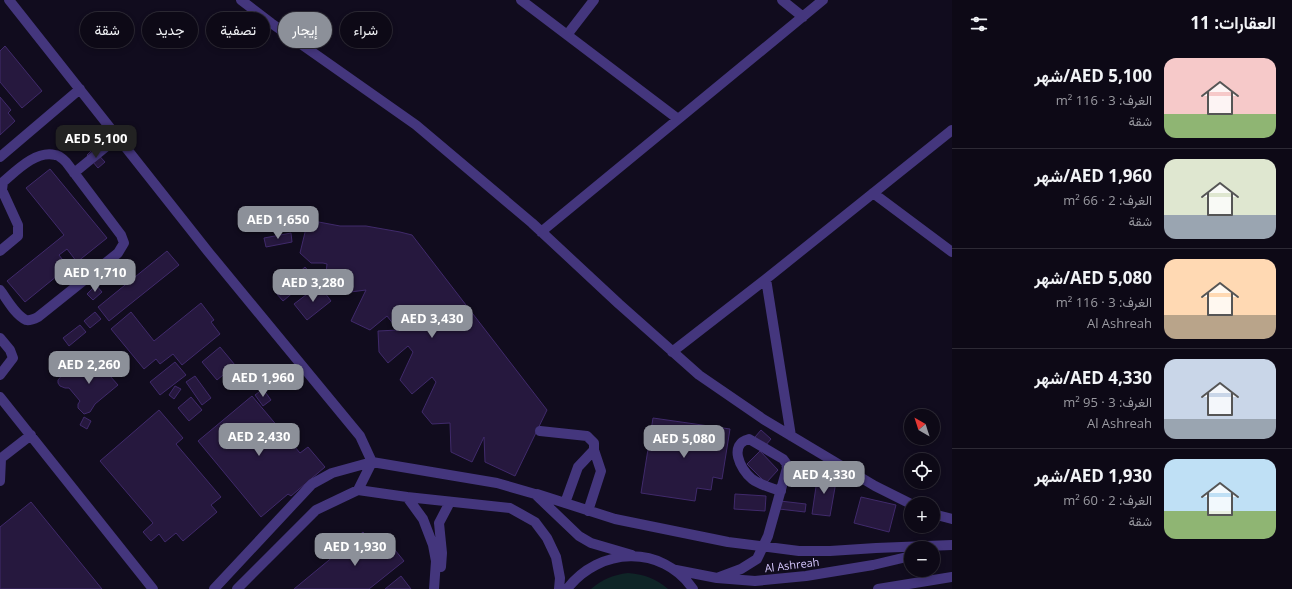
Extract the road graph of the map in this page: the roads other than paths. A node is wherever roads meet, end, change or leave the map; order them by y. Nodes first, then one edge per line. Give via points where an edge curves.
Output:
1 (9, 0) edge
2 (241, 0) edge
3 (521, 0) edge
4 (594, 0) edge
5 (782, 0) edge
6 (823, 0) edge
7 (803, 16) junction
8 (567, 35) junction
9 (80, 90) junction
10 (678, 119) junction
11 (952, 130) edge
12 (118, 137) junction
13 (0, 157) edge
14 (74, 173) junction
15 (873, 193) junction
16 (541, 232) junction
17 (0, 251) edge
18 (952, 252) edge
19 (766, 279) junction
20 (0, 290) edge
21 (0, 338) edge
22 (672, 352) junction
23 (0, 376) edge
24 (0, 397) edge
25 (540, 431) dead end
26 (31, 435) junction
27 (791, 436) junction
28 (594, 450) junction
29 (1, 459) edge
30 (372, 462) junction
31 (0, 480) edge
32 (358, 490) junction
33 (781, 491) junction
34 (535, 494) junction
35 (407, 498) junction
36 (904, 500) edge
37 (450, 502) junction
38 (565, 503) junction
39 (588, 511) junction
40 (940, 516) edge
41 (952, 519) edge
42 (952, 546) edge
43 (764, 547) junction
44 (940, 549) edge
45 (632, 556) junction
46 (904, 558) edge
47 (676, 570) junction
48 (952, 577) edge
49 (717, 578) junction
50 (153, 589) edge
51 (214, 589) edge
52 (237, 589) edge
53 (434, 589) edge
54 (440, 589) edge
55 (559, 589) edge
56 (567, 589) edge
57 (693, 589) edge
58 (878, 589) edge

1 - 9 street
2 - 16 street via 416,125
3 - 8 street
4 - 8 street
5 - 7 street
6 - 7 street
7 - 10 street
8 - 10 street
9 - 12 street
9 - 13 street
10 - 16 street
11 - 15 street
12 - 14 street
12 - 30 street via 210,254 360,436
14 - 17 street via 56,154 45,154 34,158 3,182 2,190 18,225 18,236
14 - 20 street via 121,235 124,243 118,253 32,320 26,320 18,314
15 - 18 street
15 - 19 street
16 - 22 street
19 - 22 street
19 - 27 street
21 - 23 street via 10,350 12,358
22 - 27 street via 699,375
24 - 26 street
25 - 28 street via 587,436 594,443
26 - 29 street
26 - 50 street
27 - 36 street
28 - 38 street via 578,467
28 - 39 street via 601,471
29 - 31 street
30 - 32 street
30 - 34 street via 497,482
30 - 51 street via 332,472 312,484
32 - 35 street
32 - 52 street via 316,510
33 - 33 street via 759,483 747,474 737,456 740,444 744,440 749,439 786,463
33 - 43 street
34 - 38 street
34 - 45 street via 579,536 591,543
35 - 37 street
35 - 53 street via 423,519 433,545 436,561
37 - 54 street via 439,523 442,553
37 - 55 street via 510,508 535,522 547,538 556,557 560,578
38 - 39 street
39 - 43 street via 615,520
40 - 41 street
42 - 43 street via 830,551
42 - 44 street
43 - 49 street via 757,559 741,569
45 - 47 street via 657,560
45 - 56 street via 609,558 587,570
46 - 49 street, Al Ashreah via 806,576 755,581
47 - 49 street, Al Ashreah
47 - 57 street
48 - 58 street

